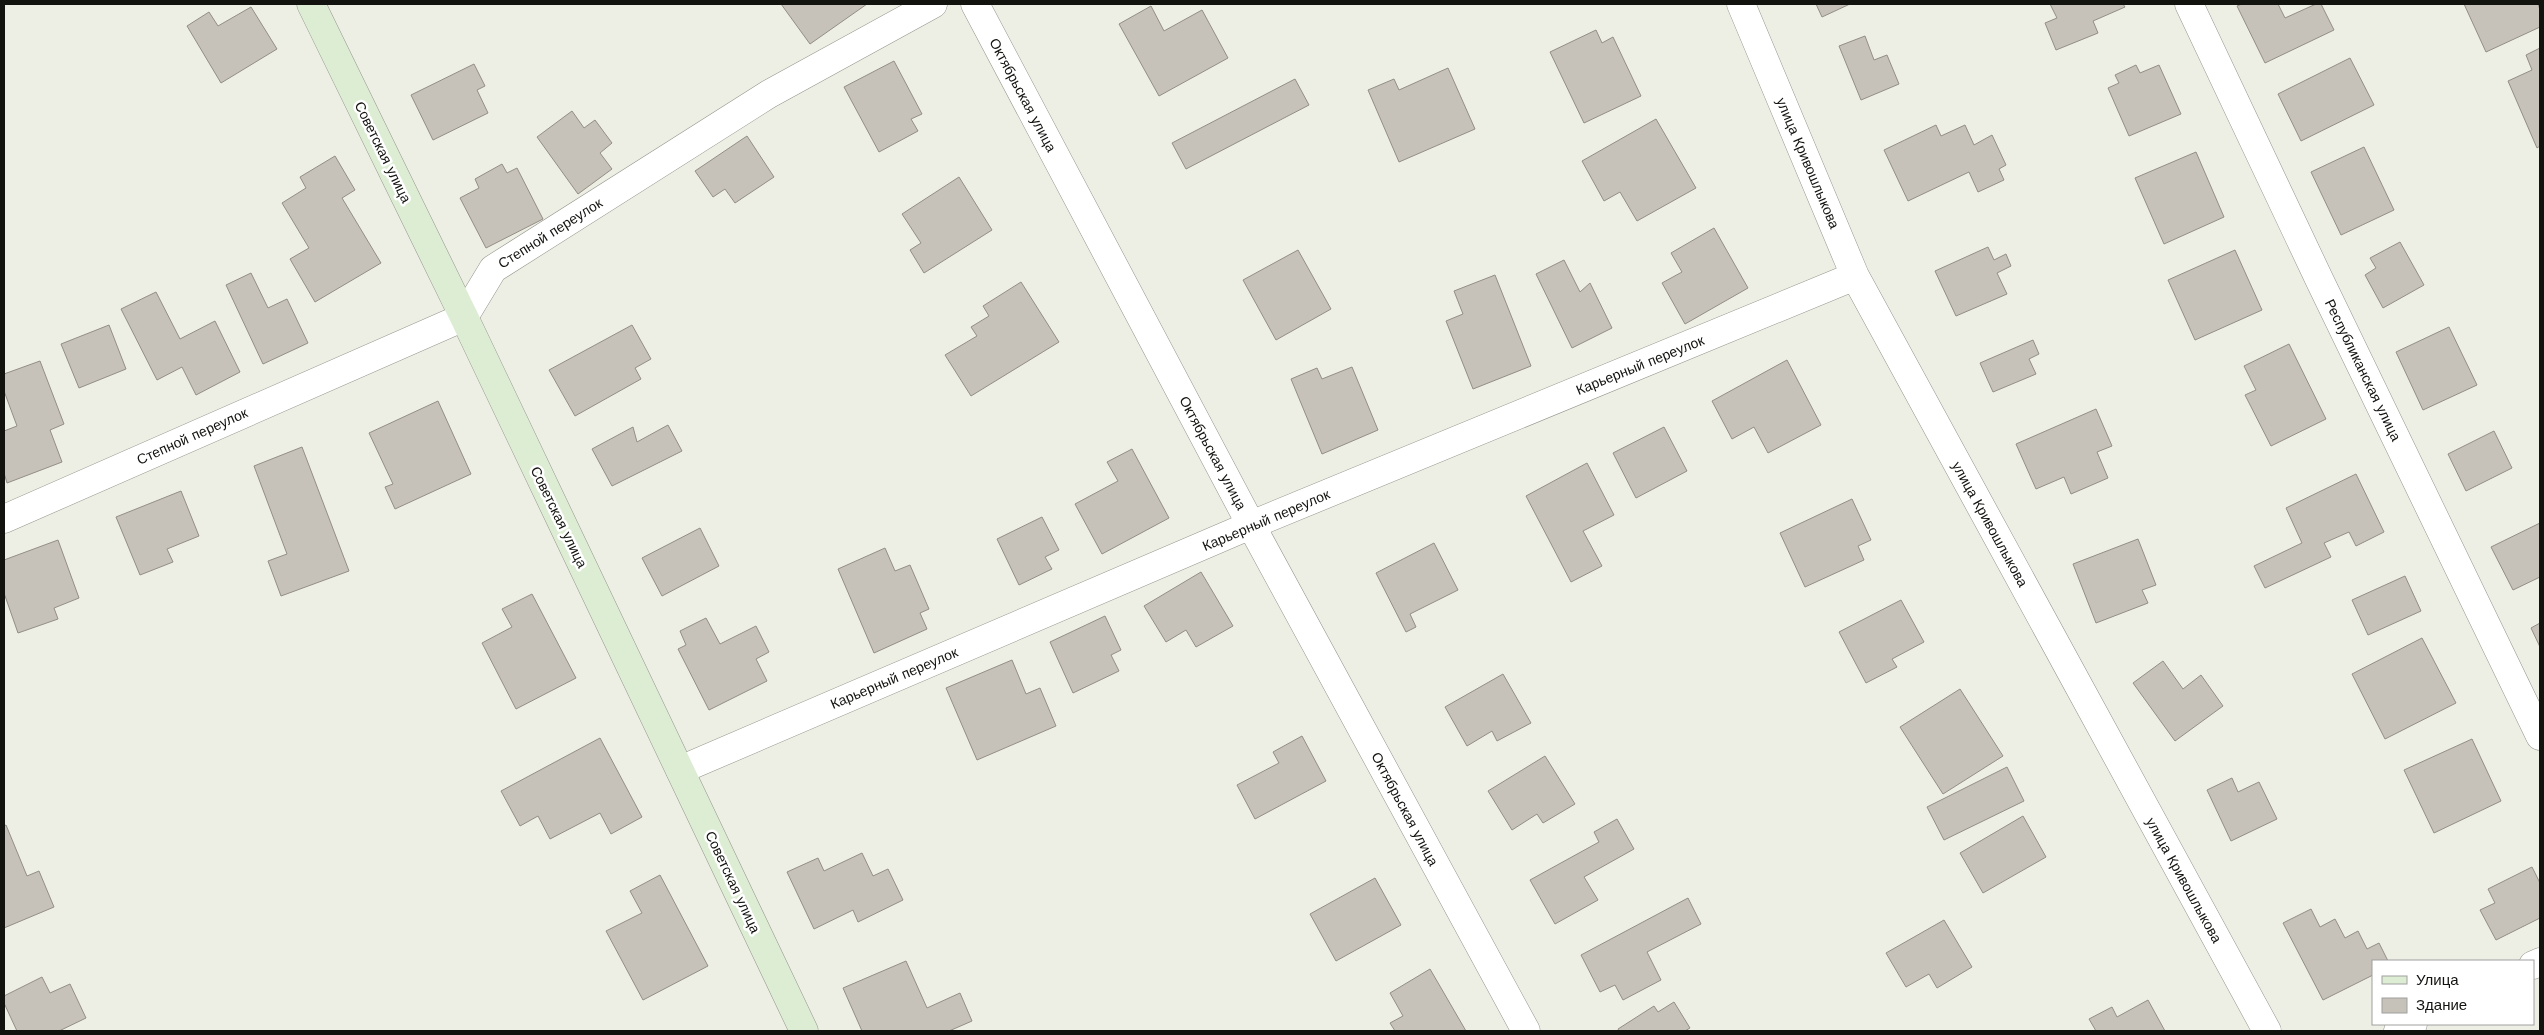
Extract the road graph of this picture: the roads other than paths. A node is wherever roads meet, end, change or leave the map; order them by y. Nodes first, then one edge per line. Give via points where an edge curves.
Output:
1 (311, 4) edge
2 (933, 4) edge
3 (975, 4) edge
4 (1741, 4) edge
5 (2189, 4) edge
6 (1855, 276) junction
7 (464, 317) junction
8 (4, 519) edge
9 (1251, 525) junction
10 (2540, 736) edge
11 (680, 770) junction
12 (2411, 1025) edge
13 (804, 1031) edge
14 (1526, 1031) edge
15 (2267, 1031) edge
16 (2398, 1031) edge

1 - 7 main road, Советская улица
2 - 7 street, Степной переулок via 769,94 493,269
3 - 9 street, Октябрьская улица
4 - 6 street, улица Кривошлыкова
5 - 10 street, Республиканская улица
6 - 9 street, Карьерный переулок
6 - 15 street, улица Кривошлыкова
7 - 8 street, Степной переулок
7 - 11 main road, Советская улица
9 - 11 street, Карьерный переулок
9 - 14 street, Октябрьская улица
11 - 13 main road, Советская улица
12 - 16 street

